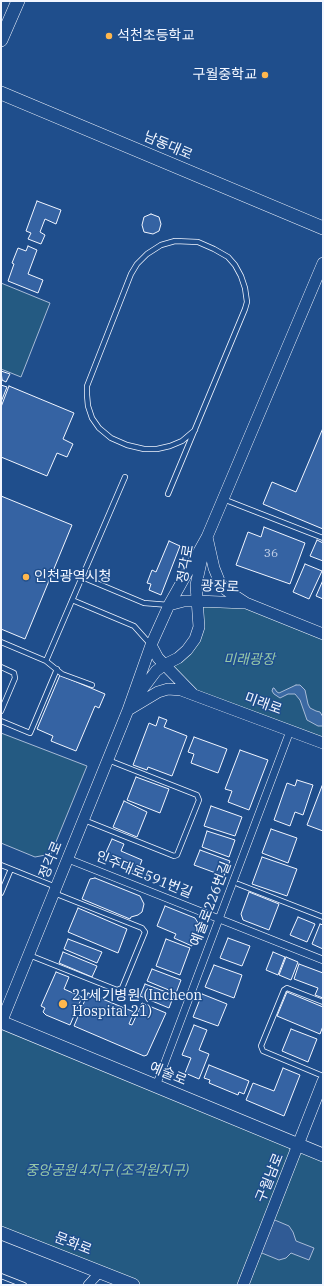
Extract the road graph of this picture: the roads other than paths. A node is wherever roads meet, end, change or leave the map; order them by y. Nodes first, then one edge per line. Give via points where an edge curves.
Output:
1 (18, 1) edge
2 (1, 40) edge
3 (1, 93) edge
4 (323, 228) edge
5 (323, 263) edge
6 (195, 430) junction
7 (125, 477) dead end
8 (168, 494) dead end
9 (223, 499) junction
10 (207, 537) junction
11 (323, 538) edge
12 (82, 577) junction
13 (72, 600) junction
14 (197, 600) junction
15 (246, 603) junction
16 (169, 604) junction
17 (323, 634) edge
18 (1, 642) edge
19 (151, 645) junction
20 (46, 661) junction
21 (164, 665) junction
22 (1, 666) edge
23 (57, 669) junction
24 (92, 685) dead end
25 (194, 694) junction
26 (128, 710) junction
27 (1, 711) edge
28 (1, 721) edge
29 (290, 730) junction
30 (323, 743) edge
31 (108, 760) junction
32 (84, 820) junction
33 (68, 859) junction
34 (1, 865) edge
35 (11, 869) junction
36 (238, 884) dead end
37 (55, 890) junction
38 (1, 893) edge
39 (323, 917) edge
40 (219, 919) junction
41 (29, 955) junction
42 (323, 960) edge
43 (323, 1002) edge
44 (1, 1022) edge
45 (323, 1076) edge
46 (323, 1081) edge
47 (156, 1086) junction
48 (299, 1145) junction
49 (323, 1155) edge
50 (1, 1233) edge
51 (100, 1272) junction
52 (1, 1276) edge
53 (24, 1285) edge
54 (88, 1285) edge
55 (133, 1285) edge
56 (243, 1285) edge

1 - 2 main road
3 - 4 main road, 남동대로
5 - 9 street
6 - 6 lane via 247,302 245,288 235,265 228,257 198,242 175,241 161,245 147,254 131,274 87,386 86,395 92,418 99,428 111,438 127,445 157,449 182,441
6 - 8 lane
7 - 12 lane
9 - 10 street
9 - 11 lane
10 - 14 street, 정각로 via 196,585
10 - 15 street via 220,583
10 - 16 street, 정각로
12 - 13 lane
12 - 16 lane via 144,603
13 - 19 lane via 134,626
13 - 20 lane
14 - 15 street, 광장로
14 - 16 street, 광장로
14 - 21 street, 정각로 via 199,628 195,639 178,658
15 - 17 street
16 - 19 street, 정각로
18 - 20 lane
19 - 21 street
19 - 26 street, 정각로
20 - 23 lane
21 - 25 street
21 - 26 street, 정각로 via 156,671
22 - 27 lane via 14,673 14,678
23 - 24 lane via 62,674
23 - 28 lane via 30,733
25 - 26 street, 미래로 via 168,689
25 - 29 street, 미래로
26 - 31 street, 정각로
29 - 30 street, 미래로
29 - 40 street, 예술로226번길
31 - 32 street, 정각로
31 - 32 lane via 197,795 199,800 174,856
32 - 33 street, 정각로
33 - 37 street, 정각로
33 - 40 street, 인주대로591번길
34 - 35 lane
35 - 37 lane
35 - 38 lane
36 - 39 lane
37 - 41 street, 정각로
37 - 41 lane via 142,928 145,932 122,988 117,990
40 - 42 street, 인주대로591번길
40 - 47 street, 예술로226번길
41 - 44 street, 정각로
43 - 45 lane via 288,988 284,990 261,1046 263,1050
44 - 47 main road, 예술로
46 - 48 street, 구월남로
47 - 48 main road, 예술로
48 - 49 main road, 예술로
48 - 56 street, 구월남로
50 - 51 main road, 문화로
51 - 54 street
51 - 55 main road, 문화로
52 - 53 lane

